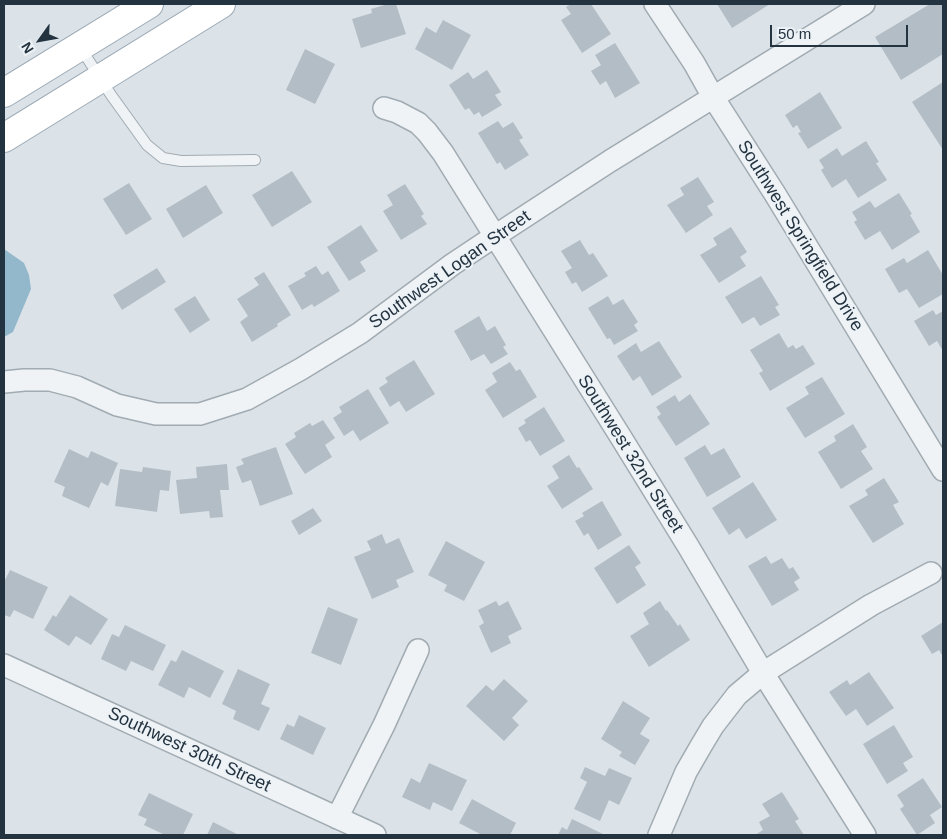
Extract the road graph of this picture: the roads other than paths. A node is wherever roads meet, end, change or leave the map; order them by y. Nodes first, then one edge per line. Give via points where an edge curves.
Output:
1 (149, 4) edge
2 (221, 4) edge
3 (655, 4) edge
4 (864, 4) edge
5 (80, 46) junction
6 (100, 78) junction
7 (4, 93) edge
8 (714, 97) junction
9 (384, 108) dead end
10 (4, 138) edge
11 (255, 160) dead end
12 (495, 236) junction
13 (4, 382) edge
14 (943, 470) edge
15 (939, 568) edge
16 (418, 650) dead end
17 (4, 665) edge
18 (763, 673) junction
19 (337, 818) junction
20 (375, 835) edge
21 (659, 835) edge
22 (865, 835) edge

1 - 5 main road
2 - 6 main road
3 - 8 street, Southwest Springfield Drive
4 - 8 street, Southwest Logan Street
5 - 6 lane
5 - 7 main road
6 - 10 main road
6 - 11 lane via 147,145 163,158 181,161
8 - 12 street, Southwest Logan Street
8 - 14 street, Southwest Springfield Drive
9 - 12 street, Southwest 32nd Street via 418,123 427,132
12 - 13 street, Southwest Logan Street via 360,333 301,369 246,399 200,414 156,414 117,405 77,387 50,380
12 - 18 street, Southwest 32nd Street
15 - 18 street via 871,605
16 - 19 street
17 - 19 street, Southwest 30th Street
18 - 21 street via 737,695 713,726 686,772
18 - 22 street, Southwest 32nd Street
19 - 20 street, Southwest 30th Street

